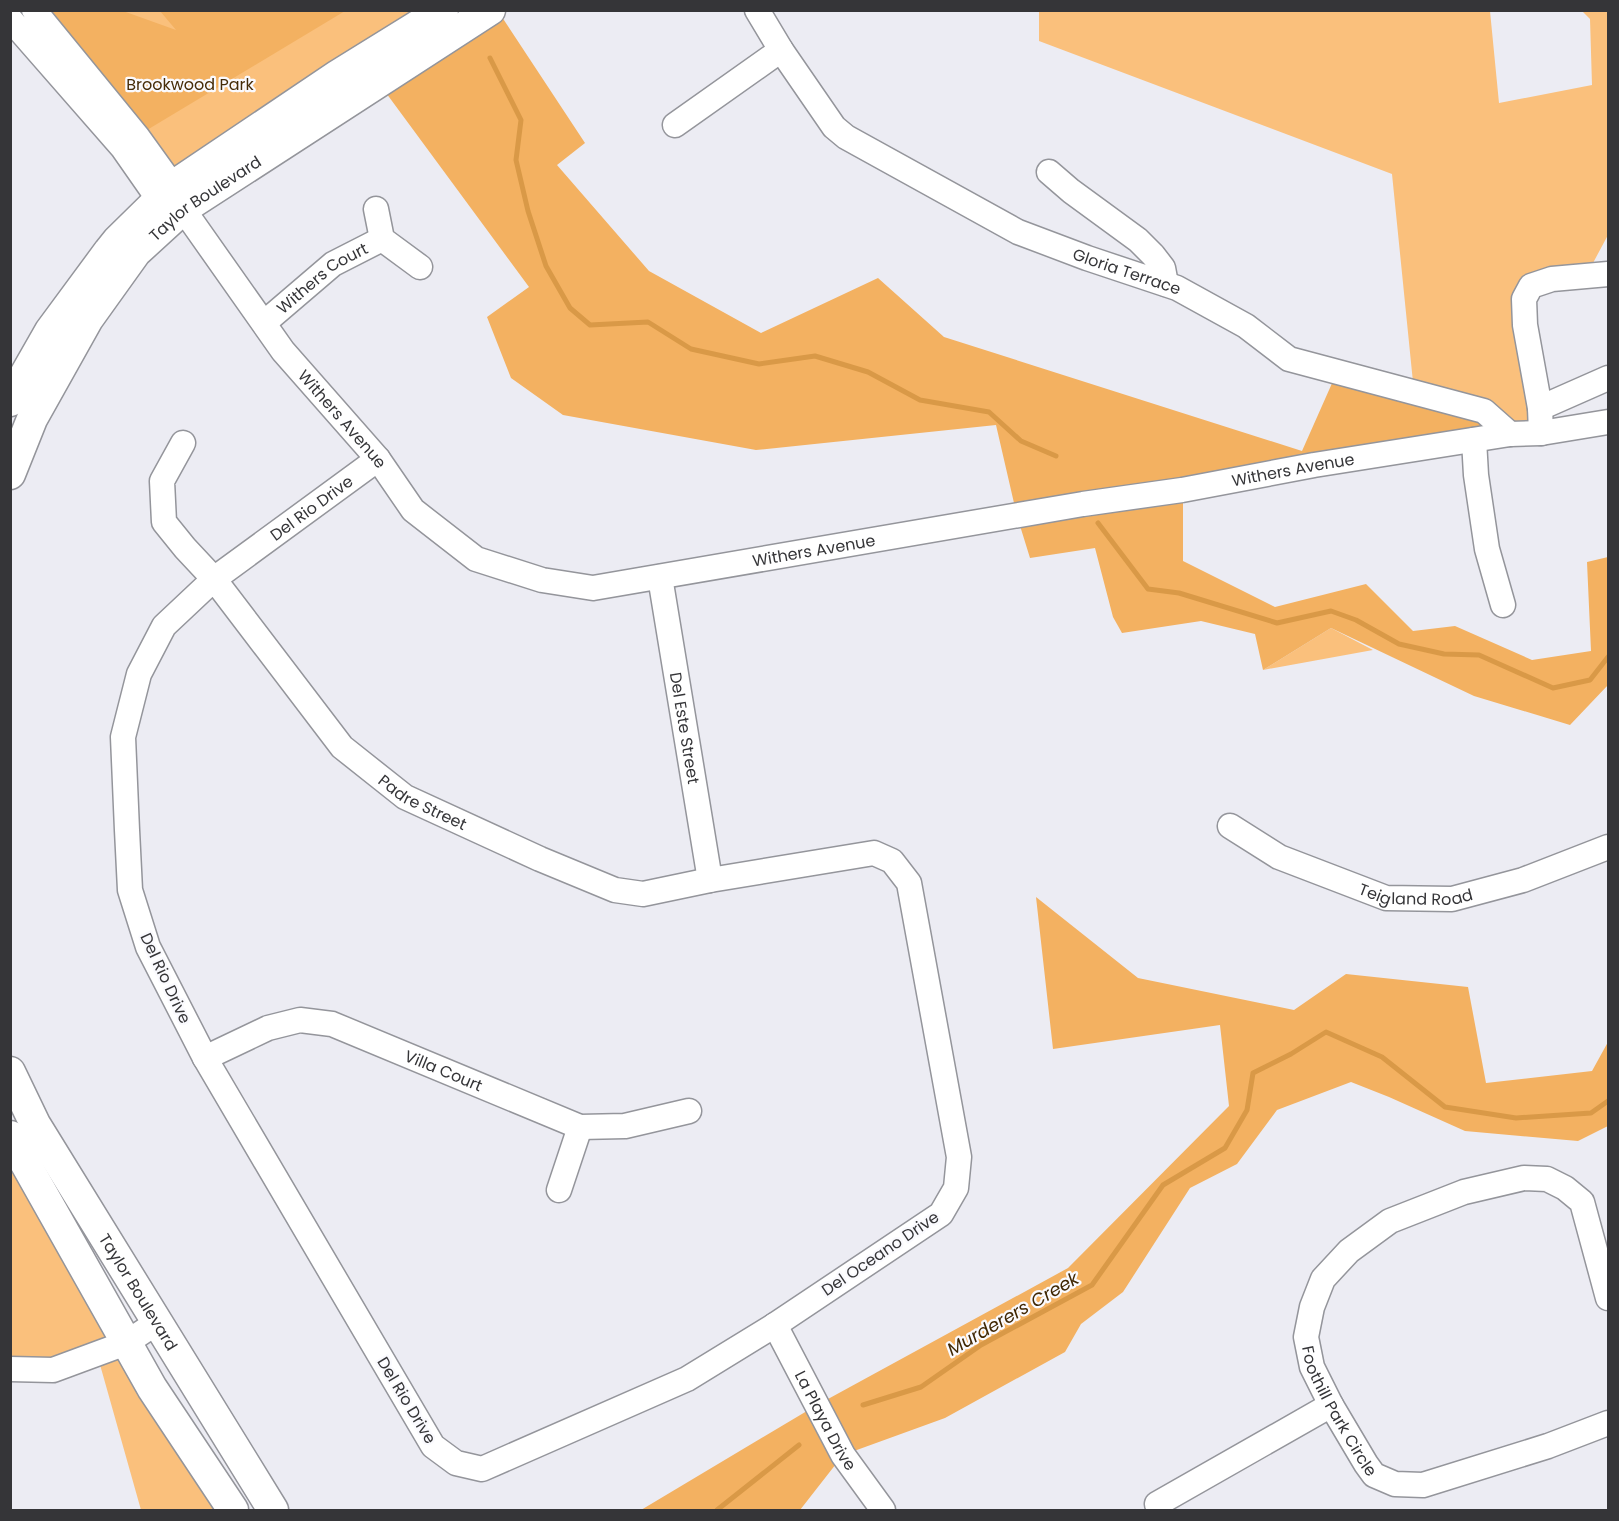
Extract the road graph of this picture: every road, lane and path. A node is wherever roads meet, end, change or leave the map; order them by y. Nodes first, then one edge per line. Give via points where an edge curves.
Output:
1 (34, 10) edge
2 (443, 10) edge
3 (490, 10) edge
4 (757, 10) edge
5 (10, 19) edge
6 (781, 50) junction
7 (675, 125) dead end
8 (1049, 172) dead end
9 (172, 198) junction
10 (376, 209) dead end
11 (382, 239) junction
12 (420, 267) dead end
13 (1608, 274) edge
14 (1166, 284) junction
15 (264, 323) junction
16 (1608, 378) edge
17 (10, 401) edge
18 (1540, 408) junction
19 (1608, 422) edge
20 (1510, 434) junction
21 (1541, 434) junction
22 (1474, 440) junction
23 (183, 443) dead end
24 (378, 459) junction
25 (10, 474) edge
26 (660, 577) junction
27 (214, 579) junction
28 (1503, 605) dead end
29 (1230, 826) dead end
30 (1608, 847) edge
31 (710, 880) junction
32 (205, 1058) junction
33 (10, 1072) edge
34 (689, 1111) dead end
35 (580, 1127) junction
36 (10, 1136) edge
37 (559, 1190) dead end
38 (1608, 1298) edge
39 (156, 1323) junction
40 (775, 1325) junction
41 (126, 1343) junction
42 (10, 1369) edge
43 (1331, 1405) junction
44 (1608, 1423) edge
45 (456, 1463) joint
46 (1154, 1508) edge
47 (233, 1510) edge
48 (273, 1510) edge
49 (883, 1510) edge

1 - 9 street, Withers Avenue via 136,136
2 - 9 main road, Taylor Boulevard via 338,75
3 - 9 main road, Taylor Boulevard
4 - 6 street, Gloria Terrace
5 - 9 street, Withers Avenue
6 - 7 street
6 - 14 street, Gloria Terrace via 834,127 846,137 1018,232
8 - 14 street via 1146,247 1163,268
9 - 15 street, Withers Avenue
9 - 17 main road, Taylor Boulevard via 117,241 57,322
9 - 25 main road, Taylor Boulevard via 88,319 32,419
10 - 11 street, Withers Court
11 - 12 street, Withers Court
11 - 15 street, Withers Court via 333,264
13 - 18 street via 1552,279 1531,286 1524,299
14 - 20 street, Gloria Terrace via 1246,326 1289,359 1484,411
15 - 24 street, Withers Avenue via 283,351
16 - 18 street
18 - 21 street
19 - 21 street, Withers Avenue
20 - 21 street, Withers Avenue
20 - 22 street, Withers Avenue
22 - 26 street, Withers Avenue
22 - 28 street via 1487,549
23 - 27 street, Padre Street via 162,481 164,522
24 - 26 street, Withers Avenue via 412,510 476,559 542,580 593,588
24 - 27 street, Del Rio Drive
26 - 31 street, Del Este Street
27 - 31 street, Padre Street via 342,747 405,797 615,890 643,894
27 - 32 street, Del Rio Drive via 164,626 139,674 123,737 130,890 148,947
29 - 30 street, Teigland Road via 1279,857 1386,898 1452,899 1523,880
31 - 40 street, Del Oceano Drive via 874,853 892,861 909,884 959,1157 956,1188 941,1214
32 - 35 street, Villa Court via 268,1028 300,1020 332,1024
32 - 45 street, Del Rio Drive via 433,1446
33 - 39 main road, Taylor Boulevard via 35,1124
34 - 35 street, Villa Court via 625,1126
35 - 37 street
36 - 41 main road, Taylor Boulevard
38 - 43 street, Foothill Park Circle via 1582,1202 1564,1188 1547,1179 1524,1178 1464,1192 1390,1221 1349,1251 1323,1279 1306,1337 1312,1367
39 - 41 street
39 - 48 main road, Taylor Boulevard
40 - 45 street, Del Oceano Drive via 687,1380 482,1469
40 - 49 street, La Playa Drive via 843,1455
41 - 42 street via 53,1370
41 - 47 main road, Taylor Boulevard
43 - 44 street, Foothill Park Circle via 1374,1475 1395,1484 1423,1485
43 - 46 street

